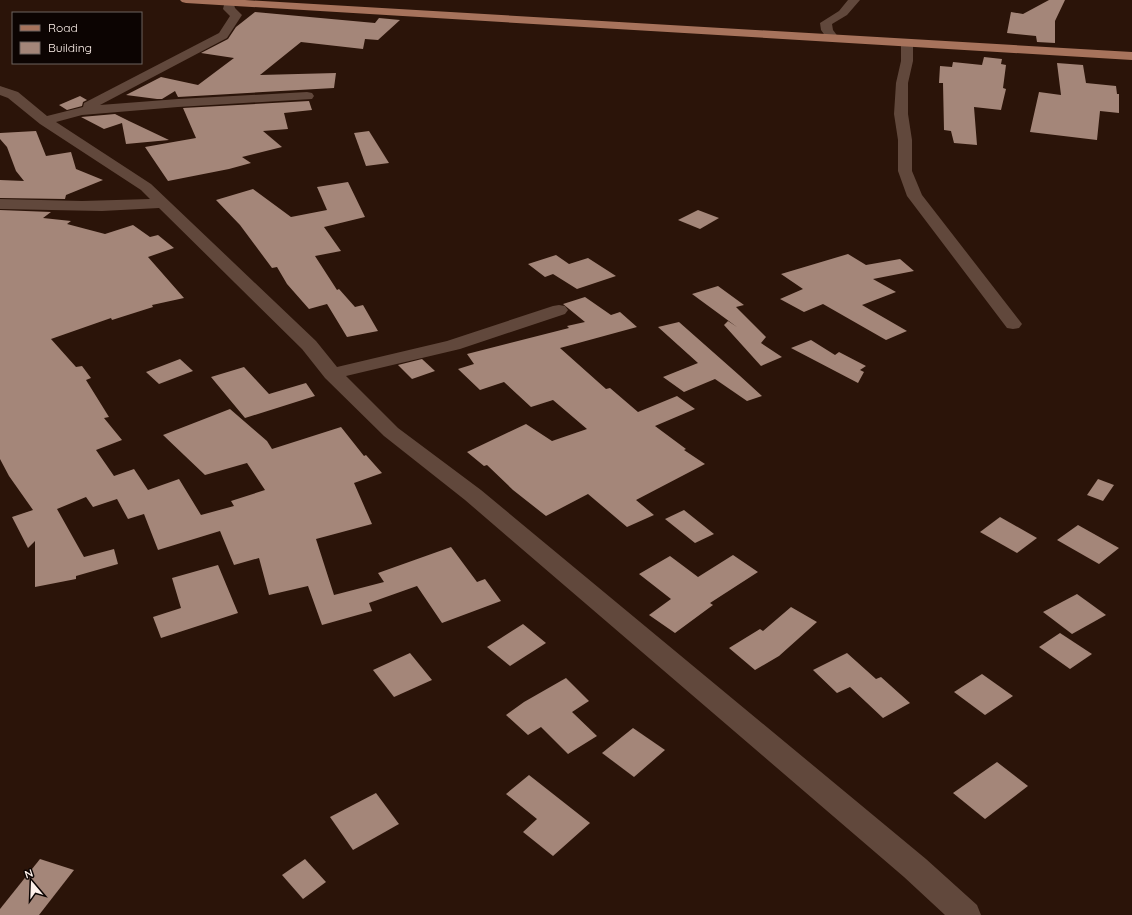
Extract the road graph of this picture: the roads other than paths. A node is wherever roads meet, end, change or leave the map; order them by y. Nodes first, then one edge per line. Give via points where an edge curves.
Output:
1 (186, 0) edge
2 (854, 0) edge
3 (229, 3) junction
4 (833, 38) junction
5 (908, 43) junction
6 (1132, 56) edge
7 (0, 90) edge
8 (307, 96) dead end
9 (82, 111) junction
10 (45, 121) junction
11 (164, 203) junction
12 (0, 204) edge
13 (559, 310) dead end
14 (1013, 324) dead end
15 (332, 374) junction
16 (966, 915) edge

1 - 3 main road
2 - 4 street via 842,13 826,23 827,30
3 - 4 main road
3 - 9 street via 228,9 236,15 223,35
4 - 5 main road
5 - 6 main road
5 - 14 street via 902,83 901,114 905,140 905,171 915,196
7 - 10 street via 13,95
8 - 9 street
9 - 10 street
10 - 11 street via 146,187
11 - 12 street via 105,207
11 - 15 street via 309,345
13 - 15 street via 453,345
15 - 16 street via 392,432 473,495 915,868

